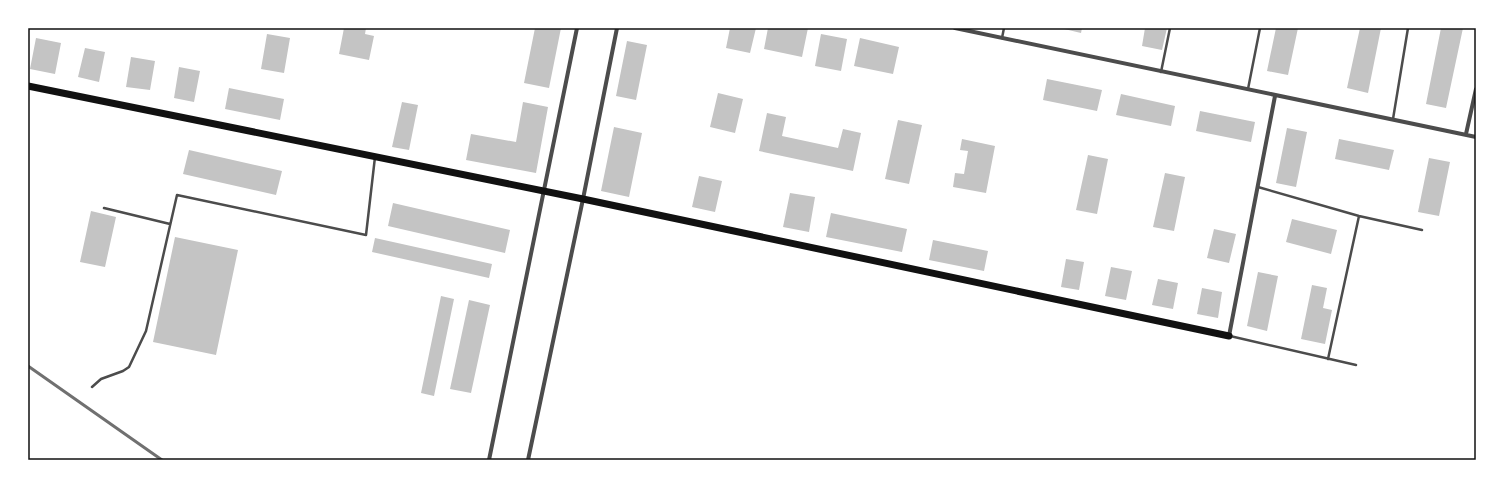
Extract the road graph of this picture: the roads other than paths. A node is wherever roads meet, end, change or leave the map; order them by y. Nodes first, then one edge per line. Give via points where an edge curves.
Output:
1 (577, 28) edge
2 (617, 28) edge
3 (955, 28) edge
4 (1004, 28) edge
5 (1170, 28) edge
6 (1260, 28) edge
7 (1408, 28) edge
8 (962, 29) edge
9 (1002, 38) junction
10 (1161, 72) junction
11 (28, 86) edge
12 (1476, 89) edge
13 (1247, 90) junction
14 (1275, 96) junction
15 (1392, 120) junction
16 (1466, 134) junction
17 (1476, 137) edge
18 (375, 157) junction
19 (1258, 187) junction
20 (544, 191) junction
21 (583, 199) junction
22 (104, 208) dead end
23 (1359, 216) junction
24 (170, 224) junction
25 (1422, 230) dead end
26 (1229, 336) junction
27 (1328, 359) junction
28 (1356, 365) dead end
29 (92, 387) dead end
30 (489, 460) edge
31 (528, 460) edge

1 - 20 street
2 - 21 street
3 - 8 street
4 - 9 lane
5 - 10 lane
6 - 13 lane
7 - 15 lane
8 - 9 street
9 - 10 street
10 - 13 street
11 - 18 main road
12 - 16 street
13 - 14 street
14 - 15 street
14 - 19 street
15 - 16 street
16 - 17 street
18 - 20 main road
18 - 24 lane via 366,235 177,195
19 - 23 lane
19 - 26 street
20 - 21 main road
20 - 30 street
21 - 26 main road
21 - 31 street
22 - 24 lane
23 - 25 lane
23 - 27 lane
24 - 29 lane via 146,331 129,367 101,379
26 - 27 lane
27 - 28 lane

